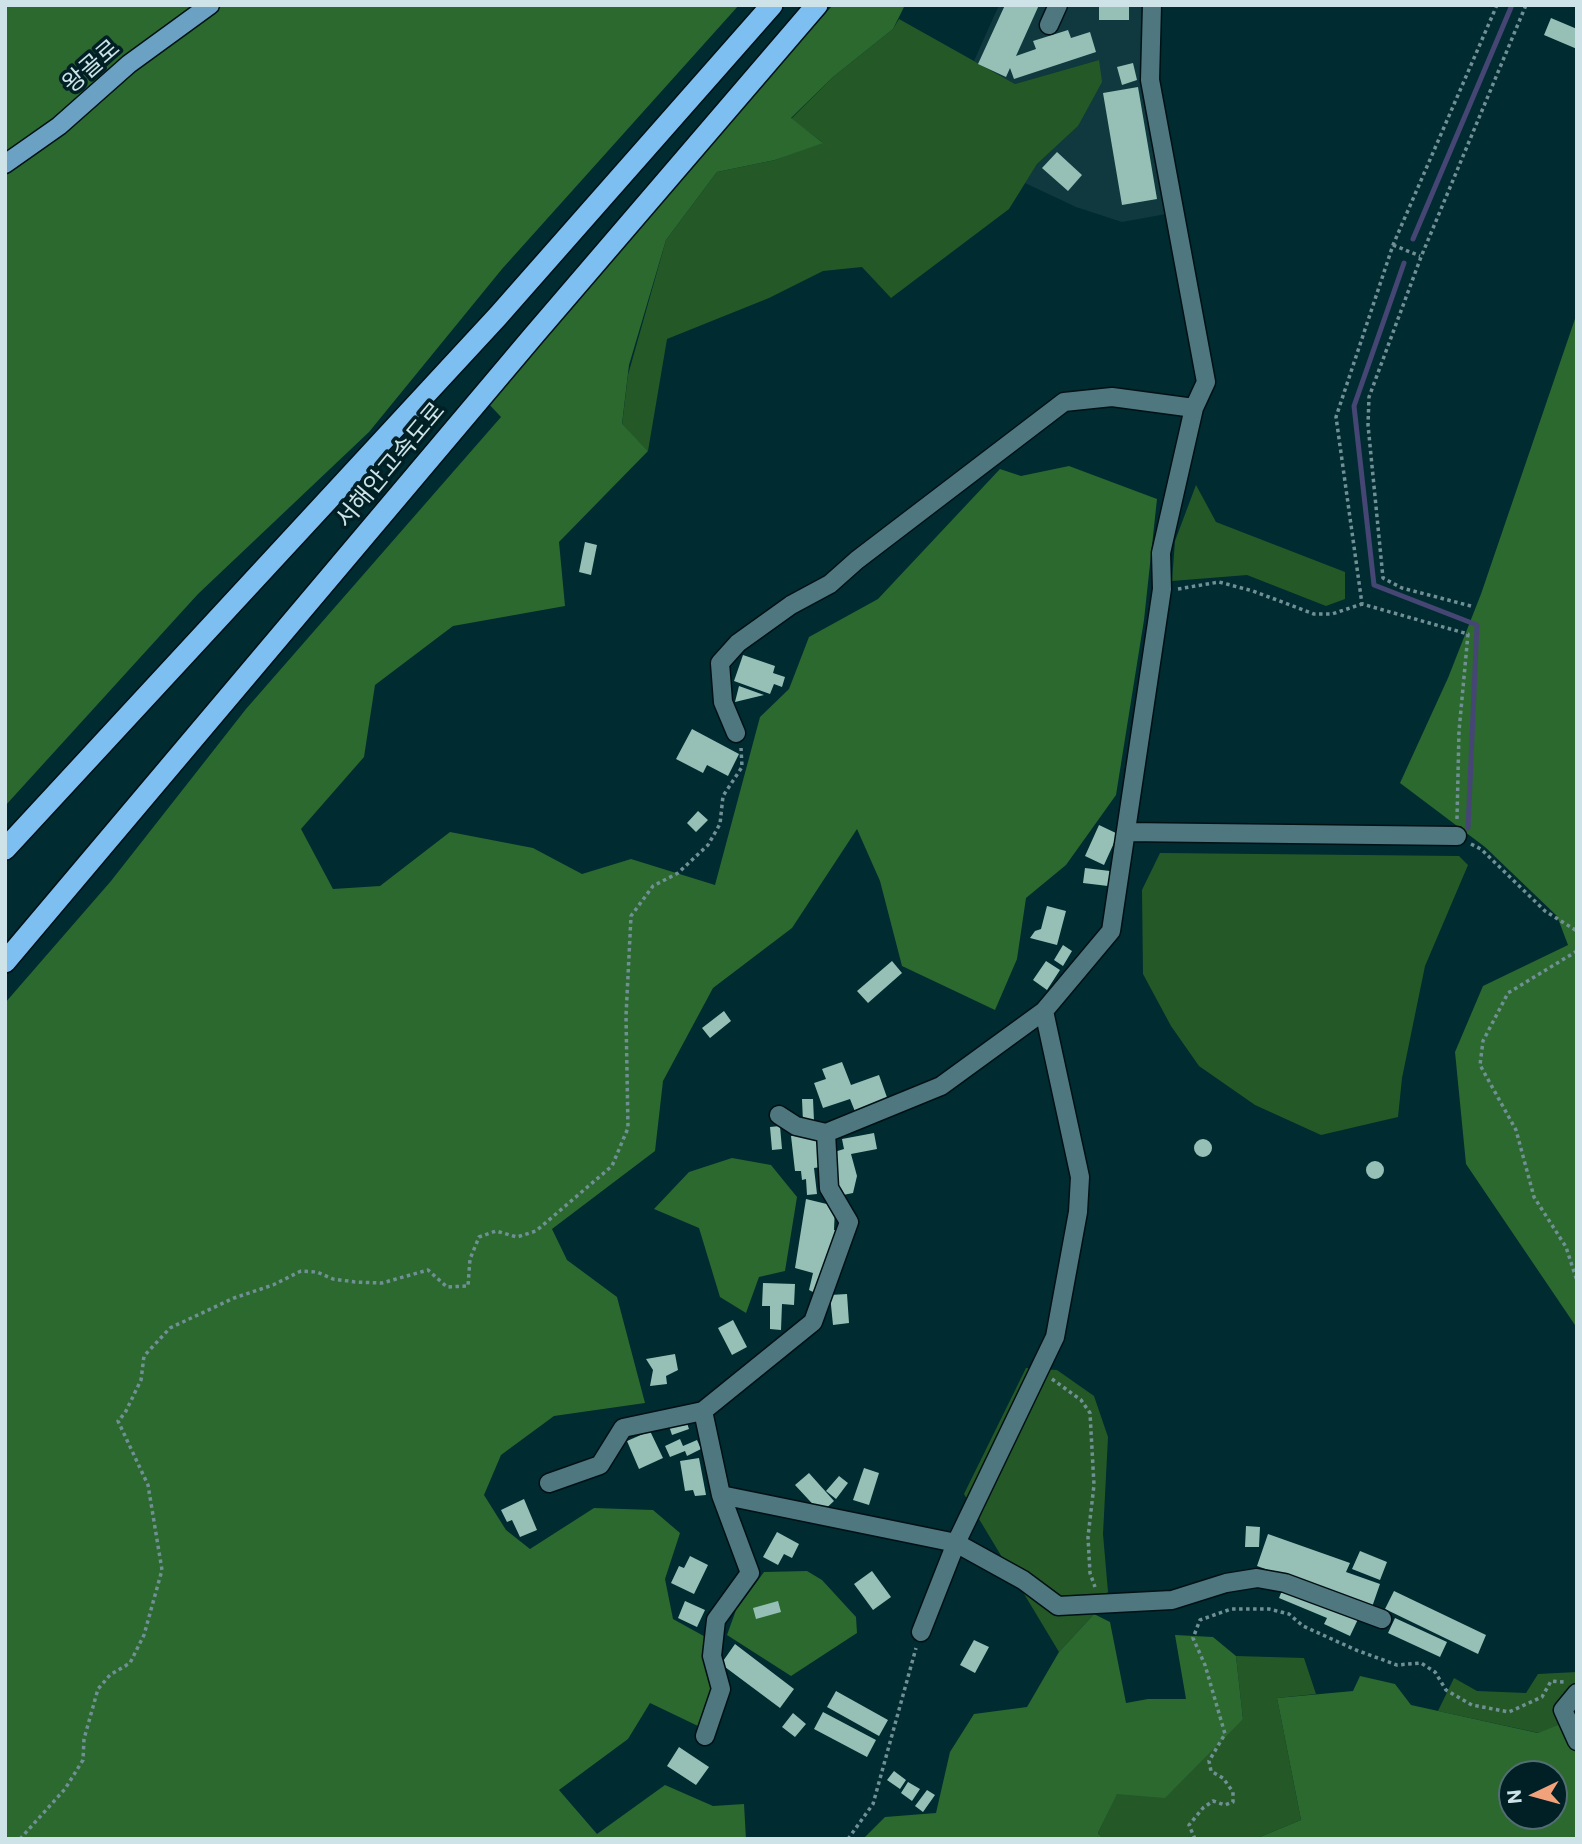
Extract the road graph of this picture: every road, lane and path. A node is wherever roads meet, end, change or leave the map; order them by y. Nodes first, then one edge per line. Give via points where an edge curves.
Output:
1 (210, 5) edge
2 (772, 5) edge
3 (817, 5) edge
4 (1058, 5) edge
5 (1153, 5) edge
6 (1497, 5) edge
7 (1526, 5) edge
8 (1049, 25) dead end
9 (5, 164) edge
10 (1393, 245) junction
11 (1421, 257) junction
12 (1195, 408) junction
13 (1162, 589) junction
14 (1362, 604) junction
15 (1471, 606) dead end
16 (736, 733) joint
17 (1126, 832) junction
18 (1457, 836) junction
19 (5, 849) edge
20 (1577, 931) edge
21 (1577, 951) edge
22 (5, 962) edge
23 (1044, 1011) junction
24 (779, 1115) dead end
25 (826, 1133) junction
26 (1577, 1281) edge
27 (1039, 1369) junction
28 (703, 1411) junction
29 (550, 1483) dead end
30 (721, 1495) junction
31 (956, 1543) junction
32 (1102, 1605) junction
33 (1382, 1619) dead end
34 (921, 1632) joint
35 (1577, 1683) edge
36 (1577, 1693) edge
37 (705, 1736) dead end
38 (1577, 1741) edge
39 (20, 1839) edge
40 (848, 1839) edge
41 (1195, 1839) edge

1 - 9 main road, 왕골로
2 - 19 highway, 서해안고속도로 via 498,316
3 - 22 highway, 서해안고속도로
4 - 8 street
5 - 12 street via 1150,80 1206,382
6 - 10 path
7 - 11 path
10 - 11 path
10 - 14 path via 1336,417
11 - 15 path via 1369,397 1382,578 1402,588
12 - 13 street via 1161,553
12 - 16 street via 1112,397 1064,402 830,584 738,643 720,663 723,702
13 - 14 path via 1219,582 1314,614 1332,614
13 - 17 street
14 - 18 path via 1468,634 1458,731
16 - 39 path via 743,767 723,796 720,824 708,845 678,873 653,886 631,916 625,1016 628,1128 612,1166 536,1231 517,1237 496,1231 479,1237 470,1259 468,1286 447,1287 428,1270 382,1283 301,1271 170,1328 145,1356 141,1380 118,1421 148,1485 162,1570 144,1635 130,1663 98,1689 83,1760 65,1789
17 - 18 street
17 - 23 street via 1111,931
18 - 20 path via 1481,849 1545,911
21 - 26 path via 1508,993 1483,1041 1480,1065 1516,1130 1534,1198 1566,1247
23 - 25 street via 941,1086
23 - 27 street via 1080,1177 1055,1337
24 - 25 street via 796,1126
25 - 28 street via 829,1188 849,1222 813,1322
27 - 31 street
27 - 32 path via 1090,1413 1094,1485 1088,1537 1090,1573
28 - 29 street via 624,1428 600,1465
28 - 30 street
30 - 31 street
30 - 37 street via 750,1573 716,1620 712,1656 721,1689
31 - 32 street via 1023,1580 1058,1606
31 - 34 street
32 - 33 street via 1172,1600 1257,1578 1285,1583
34 - 40 path via 873,1804
35 - 41 path via 1551,1681 1542,1697 1509,1712 1472,1706 1446,1690 1421,1662 1397,1665 1366,1654 1303,1626 1289,1614 1231,1609 1200,1620 1193,1638 1225,1734 1209,1761 1211,1771 1233,1792 1233,1802 1213,1801 1203,1808 1189,1825
36 - 38 street via 1563,1710

